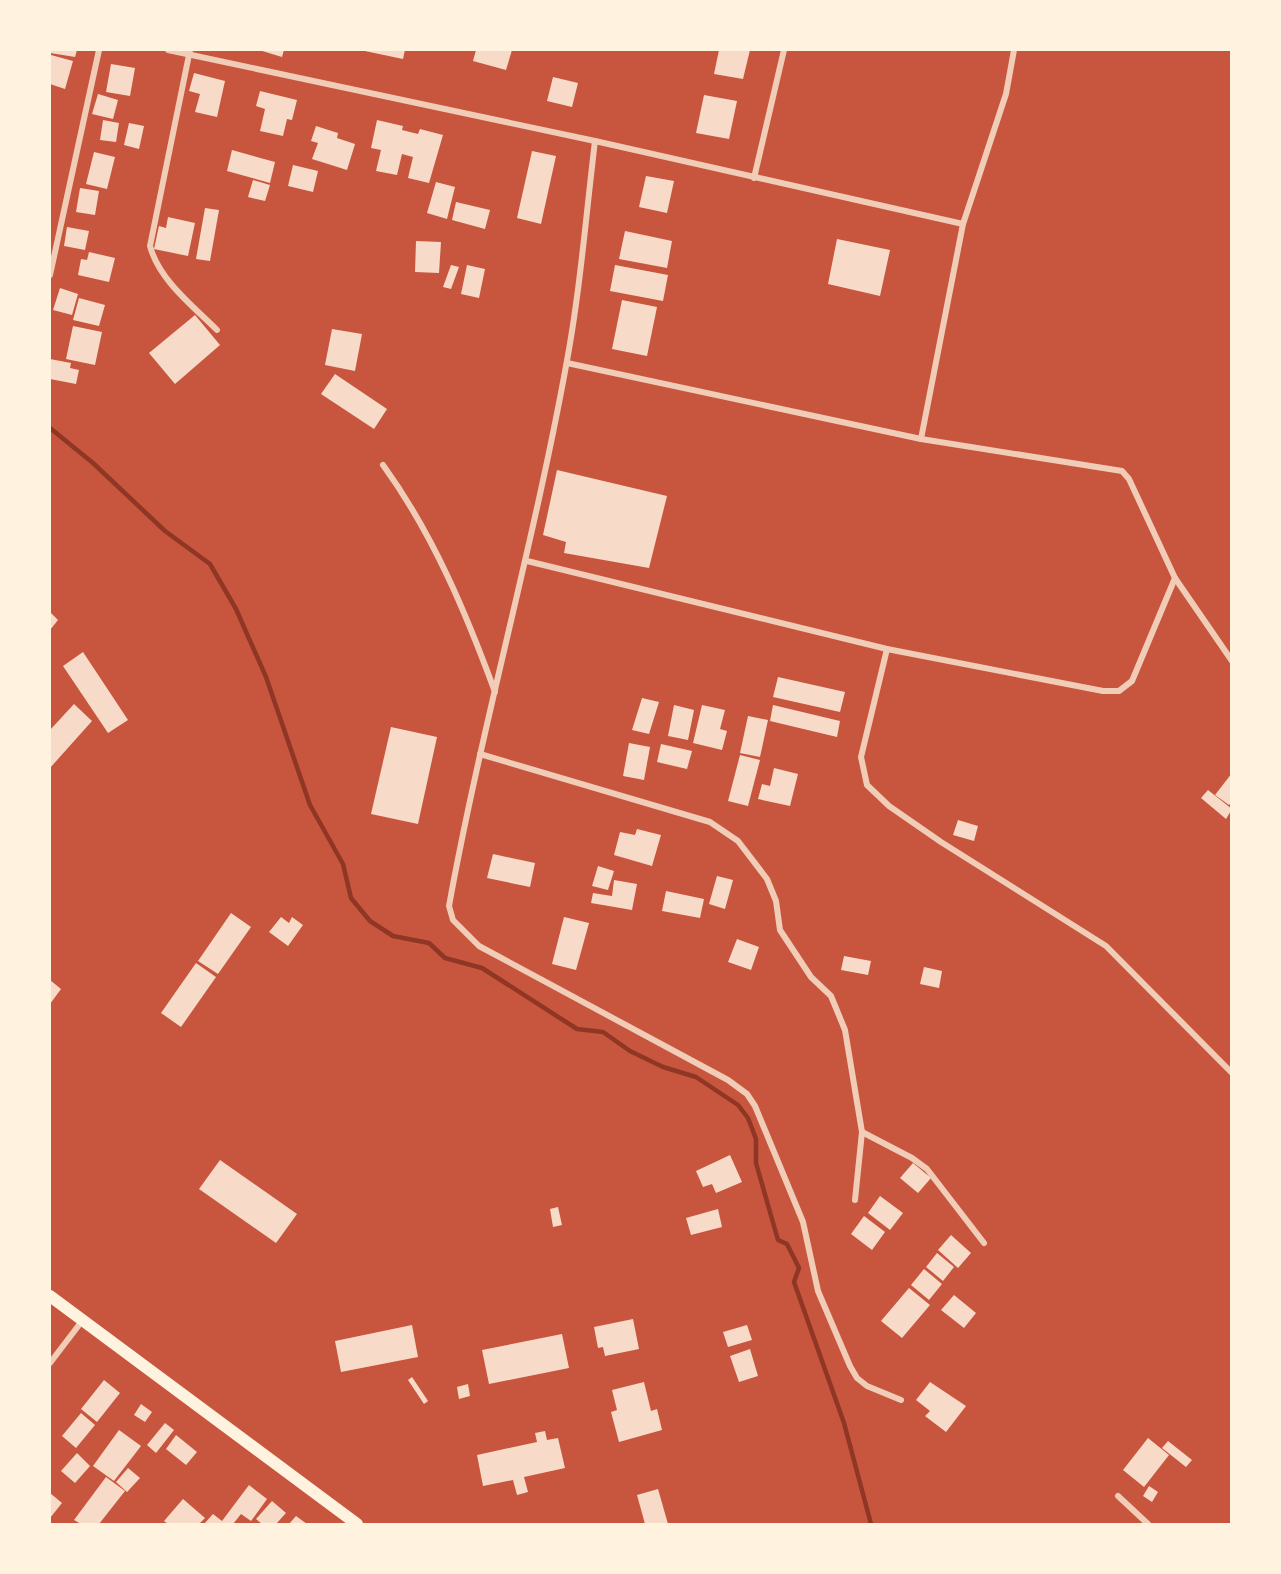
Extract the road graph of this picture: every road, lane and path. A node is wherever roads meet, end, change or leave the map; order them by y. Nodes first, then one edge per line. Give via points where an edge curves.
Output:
1 (99, 50) edge
2 (168, 50) edge
3 (784, 50) edge
4 (1014, 50) edge
5 (189, 52) edge
6 (595, 141) junction
7 (754, 177) junction
8 (963, 224) junction
9 (50, 275) edge
10 (217, 330) dead end
11 (567, 363) junction
12 (921, 439) junction
13 (384, 465) dead end
14 (526, 561) junction
15 (1175, 578) junction
16 (887, 649) junction
17 (1232, 661) edge
18 (495, 693) junction
19 (480, 754) junction
20 (1232, 1073) edge
21 (862, 1132) junction
22 (855, 1200) dead end
23 (984, 1244) dead end
24 (50, 1296) edge
25 (82, 1321) junction
26 (50, 1363) edge
27 (901, 1400) dead end
28 (1118, 1496) dead end
29 (352, 1523) edge
30 (1148, 1524) edge

1 - 9 street
2 - 5 street
3 - 7 street
4 - 8 street via 1006,94
5 - 6 street
5 - 10 street via 150,246 154,260 183,297
6 - 7 street
6 - 11 street
7 - 8 street
8 - 12 street
11 - 12 street
11 - 14 street
12 - 15 street via 1122,471
13 - 18 street via 423,526 476,641
14 - 16 street
14 - 18 street
15 - 16 street via 1132,681 1119,691
15 - 17 street
16 - 20 street via 861,757 867,785 941,842 1106,946
18 - 19 street
19 - 21 street via 710,822 738,841 767,879 776,901 780,930 789,947 831,996 845,1030
19 - 27 street via 449,906 453,920 479,946 728,1080 747,1094 803,1222 818,1291 850,1366 867,1386
21 - 22 street
21 - 23 street via 927,1169
24 - 25 main road
25 - 26 street
25 - 29 main road
28 - 30 street

